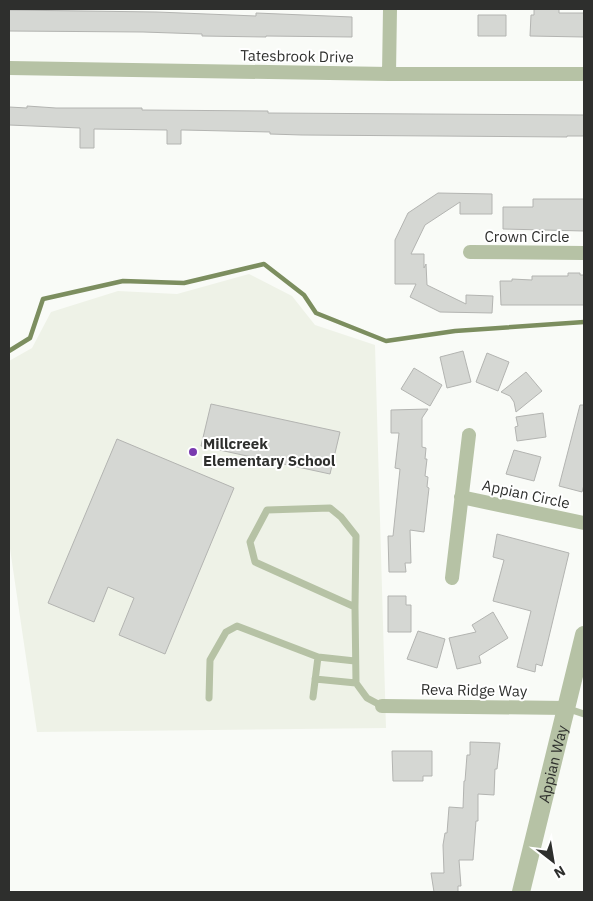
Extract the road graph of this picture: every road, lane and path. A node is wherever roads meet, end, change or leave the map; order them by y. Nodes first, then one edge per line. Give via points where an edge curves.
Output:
1 (390, 9) edge
2 (9, 68) edge
3 (389, 74) junction
4 (584, 74) edge
5 (470, 252) dead end
6 (584, 253) edge
7 (469, 435) dead end
8 (461, 497) junction
9 (584, 523) edge
10 (452, 578) dead end
11 (355, 607) junction
12 (584, 635) edge
13 (318, 657) junction
14 (356, 661) junction
15 (315, 679) junction
16 (356, 683) junction
17 (313, 697) dead end
18 (209, 698) dead end
19 (382, 706) joint
20 (566, 708) junction
21 (584, 714) edge
22 (521, 892) edge

1 - 3 street
2 - 3 street, Tatesbrook Drive
3 - 4 street, Tatesbrook Drive
5 - 6 street, Crown Circle
7 - 8 street, Appian Circle
8 - 9 street, Appian Circle
8 - 10 street, Appian Circle
11 - 11 lane via 356,536 341,517 330,508 267,510 250,542 255,562
11 - 14 lane
12 - 20 street, Appian Way
13 - 14 lane
13 - 15 lane
13 - 18 lane via 237,626 226,632 210,660
14 - 16 lane
15 - 16 lane
15 - 17 lane
16 - 19 lane via 367,698
19 - 20 street, Reva Ridge Way
20 - 21 lane
20 - 22 street, Appian Way

